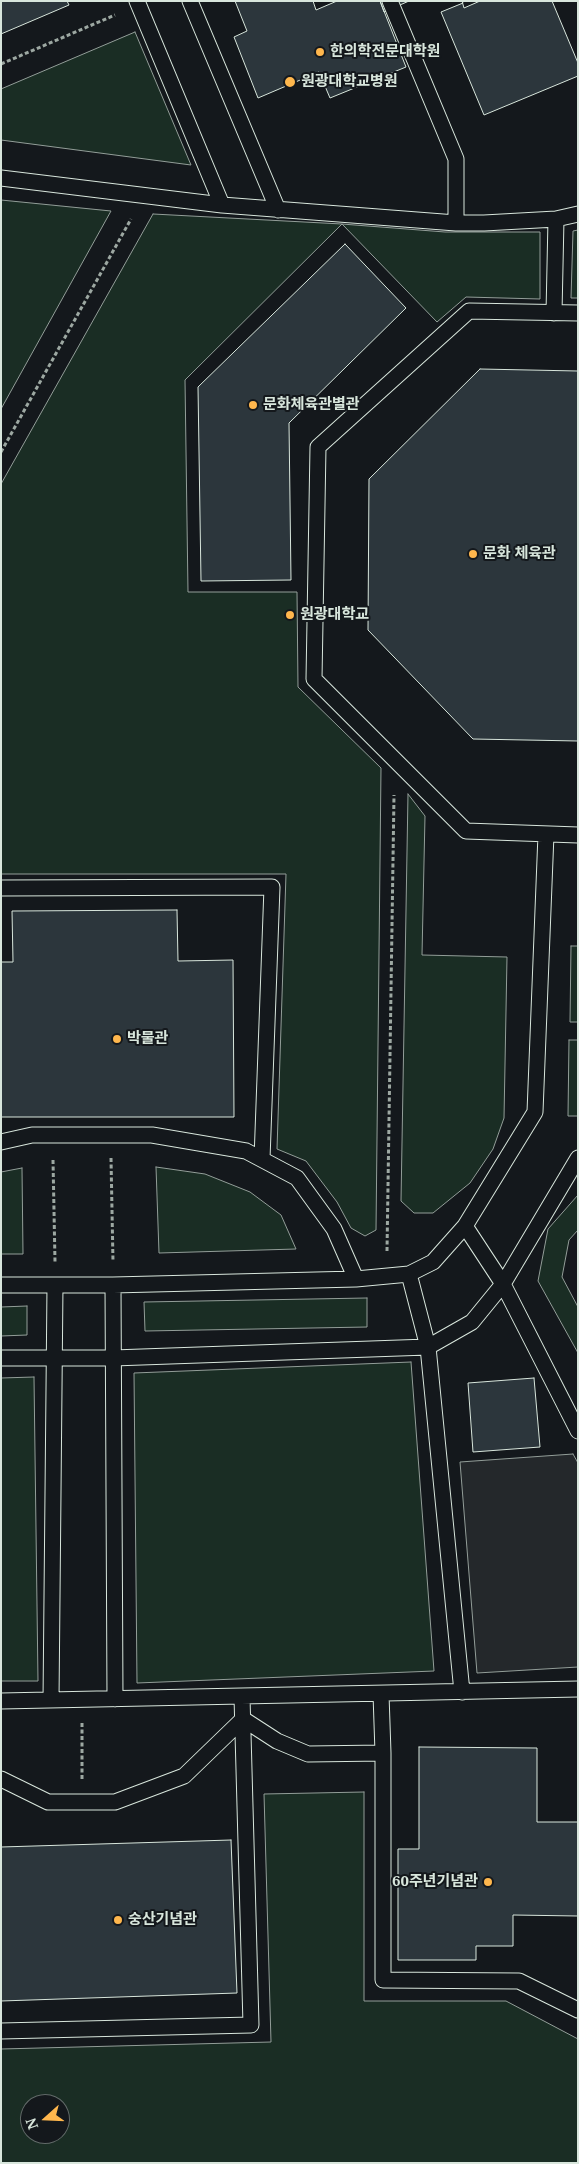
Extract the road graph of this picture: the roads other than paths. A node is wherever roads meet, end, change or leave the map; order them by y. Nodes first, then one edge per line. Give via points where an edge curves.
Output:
1 (190, 1) edge
2 (390, 1) edge
3 (138, 3) edge
4 (1, 178) edge
5 (222, 205) junction
6 (278, 210) junction
7 (578, 214) edge
8 (556, 218) junction
9 (456, 223) junction
10 (554, 313) junction
11 (578, 313) edge
12 (546, 834) junction
13 (578, 835) edge
14 (1, 888) edge
15 (1, 1142) edge
16 (578, 1158) edge
17 (262, 1159) junction
18 (465, 1226) junction
19 (410, 1274) junction
20 (356, 1279) junction
21 (503, 1284) junction
22 (1, 1285) edge
23 (55, 1285) junction
24 (114, 1285) junction
25 (428, 1347) junction
26 (1, 1358) edge
27 (56, 1358) junction
28 (112, 1358) junction
29 (578, 1431) edge
30 (578, 1689) edge
31 (462, 1692) junction
32 (381, 1694) junction
33 (242, 1697) junction
34 (115, 1699) junction
35 (51, 1700) junction
36 (1, 1701) edge
37 (243, 1719) junction
38 (383, 1753) junction
39 (1, 1779) edge
40 (578, 2010) edge
41 (1, 2031) edge

1 - 6 lane
2 - 9 lane via 456,159
3 - 5 lane
4 - 5 lane
5 - 6 lane
6 - 9 lane
7 - 8 lane
8 - 9 lane
8 - 10 lane
10 - 11 lane
10 - 12 lane via 469,311 318,446 314,679 466,831
12 - 13 lane
12 - 18 lane via 535,1112
14 - 17 lane via 272,887
15 - 17 lane via 32,1135 152,1135 246,1151
16 - 21 lane
17 - 20 lane via 297,1178 334,1229
18 - 19 lane via 433,1262
18 - 21 lane
19 - 20 lane
19 - 25 lane
20 - 24 lane
21 - 25 lane via 472,1322
21 - 29 lane
22 - 23 lane
23 - 24 lane
23 - 27 lane
24 - 28 lane
25 - 28 lane
25 - 31 lane
26 - 27 lane
27 - 28 lane
27 - 35 lane
28 - 34 lane
30 - 31 lane
31 - 32 lane
32 - 33 lane
32 - 38 lane
33 - 34 lane
33 - 37 lane
34 - 35 lane
35 - 36 lane
37 - 38 lane via 277,1741 308,1754
37 - 39 lane via 184,1776 115,1802 48,1802
37 - 41 lane via 252,2025
38 - 40 lane via 383,1980 519,1981

